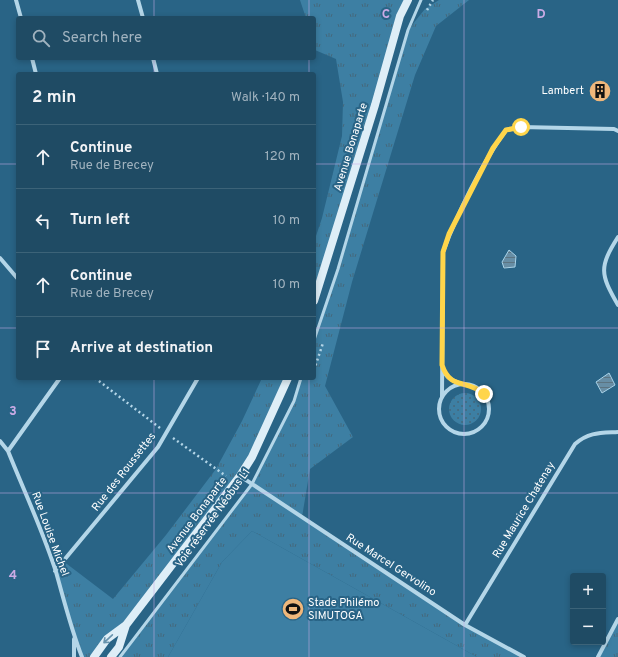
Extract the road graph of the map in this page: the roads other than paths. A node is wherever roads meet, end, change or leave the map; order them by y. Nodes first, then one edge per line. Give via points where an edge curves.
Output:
1 (16, 0) edge
2 (138, 0) edge
3 (408, 0) edge
4 (422, 0) edge
5 (20, 16) edge
6 (142, 16) edge
7 (32, 60) edge
8 (154, 60) edge
9 (36, 72) edge
10 (156, 72) edge
11 (618, 131) edge
12 (618, 237) edge
13 (0, 258) edge
14 (16, 277) edge
15 (316, 295) edge
16 (618, 305) edge
17 (316, 334) edge
18 (442, 365) junction
19 (59, 380) edge
20 (197, 380) edge
21 (287, 380) edge
22 (300, 380) edge
23 (462, 384) junction
24 (442, 397) junction
25 (618, 432) edge
26 (0, 441) edge
27 (8, 451) junction
28 (240, 476) junction
29 (252, 484) junction
30 (55, 571) junction
31 (618, 619) edge
32 (465, 624) junction
33 (126, 626) junction
34 (74, 637) junction
35 (74, 657) edge
36 (82, 657) edge
37 (94, 657) edge
38 (111, 657) edge
39 (120, 657) edge
40 (524, 657) edge
41 (598, 657) edge

1 - 5 street
2 - 6 street
3 - 15 main road, Avenue Bonaparte via 400,16
4 - 17 lane via 408,30 338,269
7 - 9 street
8 - 10 street
11 - 18 street via 521,127 506,130 493,148 449,234 443,252
12 - 16 street via 603,267 605,283
13 - 14 street
18 - 23 street via 445,376
18 - 24 street
19 - 27 street
20 - 30 street, Rue des Roussettes via 158,446
21 - 28 main road, Avenue Bonaparte via 252,457
22 - 29 lane, Voie réservée Néobus L1 via 294,401
23 - 24 street via 447,390
23 - 24 street via 478,388 488,401 488,417 478,430 462,434 447,427 439,413
25 - 32 street, Rue Maurice Chatenay via 594,433 575,444
26 - 27 street, Rue Louise Michel
27 - 30 street, Rue Louise Michel
28 - 29 street, Rue Marcel Gervolino
28 - 33 main road, Avenue Bonaparte
29 - 32 street, Rue Marcel Gervolino
29 - 39 lane, Voie réservée Néobus L1
30 - 34 street, Rue Louise Michel
31 - 41 street
32 - 40 street, Rue Marcel Gervolino
33 -> 37 main road via 107,639
33 - 38 main road, Avenue Bonaparte via 119,647
34 - 35 street, Rue Louise Michel
34 - 36 street, Rue Louise Michel

